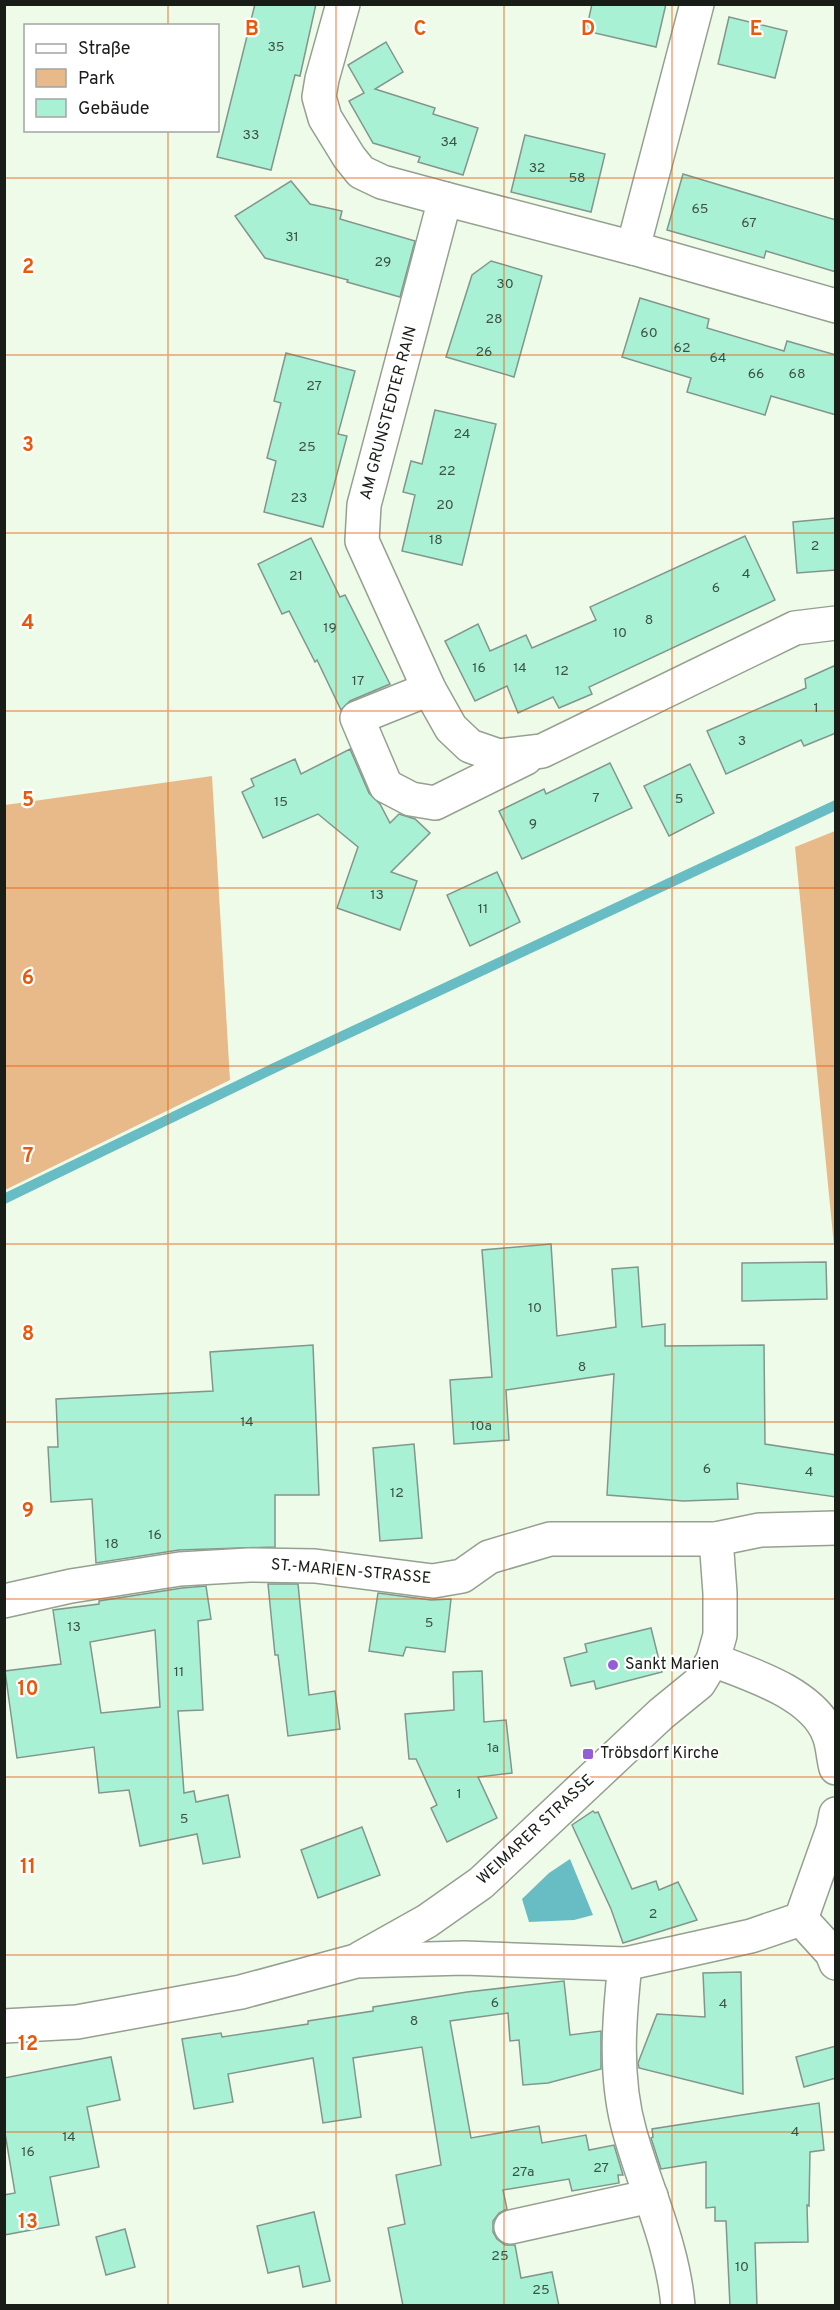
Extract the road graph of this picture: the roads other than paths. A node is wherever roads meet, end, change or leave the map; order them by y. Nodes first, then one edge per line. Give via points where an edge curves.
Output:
1 (343, 4) edge
2 (697, 4) edge
3 (445, 199) junction
4 (633, 248) junction
5 (836, 306) edge
6 (836, 623) edge
7 (429, 689) junction
8 (542, 751) junction
9 (836, 1528) edge
10 (716, 1539) junction
11 (4, 1601) edge
12 (713, 1660) junction
13 (836, 1768) edge
14 (836, 1814) edge
15 (801, 1919) junction
16 (356, 1961) junction
17 (836, 1963) edge
18 (625, 1964) junction
19 (4, 2026) edge
20 (651, 2196) junction
21 (511, 2228) dead end
22 (678, 2306) edge

1 - 3 street via 322,78 319,98 325,118 361,172 382,182
2 - 4 street
3 - 4 street
3 - 7 street, AM GRUNSTEDTER RAIN via 364,505 362,541
4 - 5 street
6 - 8 street, AM GRUNSTEDTER RAIN via 795,628
7 - 8 street, AM GRUNSTEDTER RAIN via 451,728 470,746 500,756
7 - 8 street, AM GRUNSTEDTER RAIN via 357,718 386,786 411,799 435,803
9 - 10 street, ST.-MARIEN-STRASSE via 760,1530
10 - 11 street, ST.-MARIEN-STRASSE via 550,1539 489,1557 462,1576 433,1581 315,1566 249,1564 180,1569
10 - 12 street, WEIMARER STRASSE via 720,1635
12 - 13 street via 769,1682 817,1715 829,1734
12 - 16 street, WEIMARER STRASSE via 699,1683 481,1883 427,1921
14 - 15 street
15 - 17 street via 832,1953
15 - 18 street, WEIMARER STRASSE via 751,1936
16 - 18 street, WEIMARER STRASSE via 464,1958
16 - 19 street, WEIMARER STRASSE via 241,1992 77,2022
18 - 20 street via 618,2022 621,2083 629,2131
20 - 21 street
20 - 22 street

